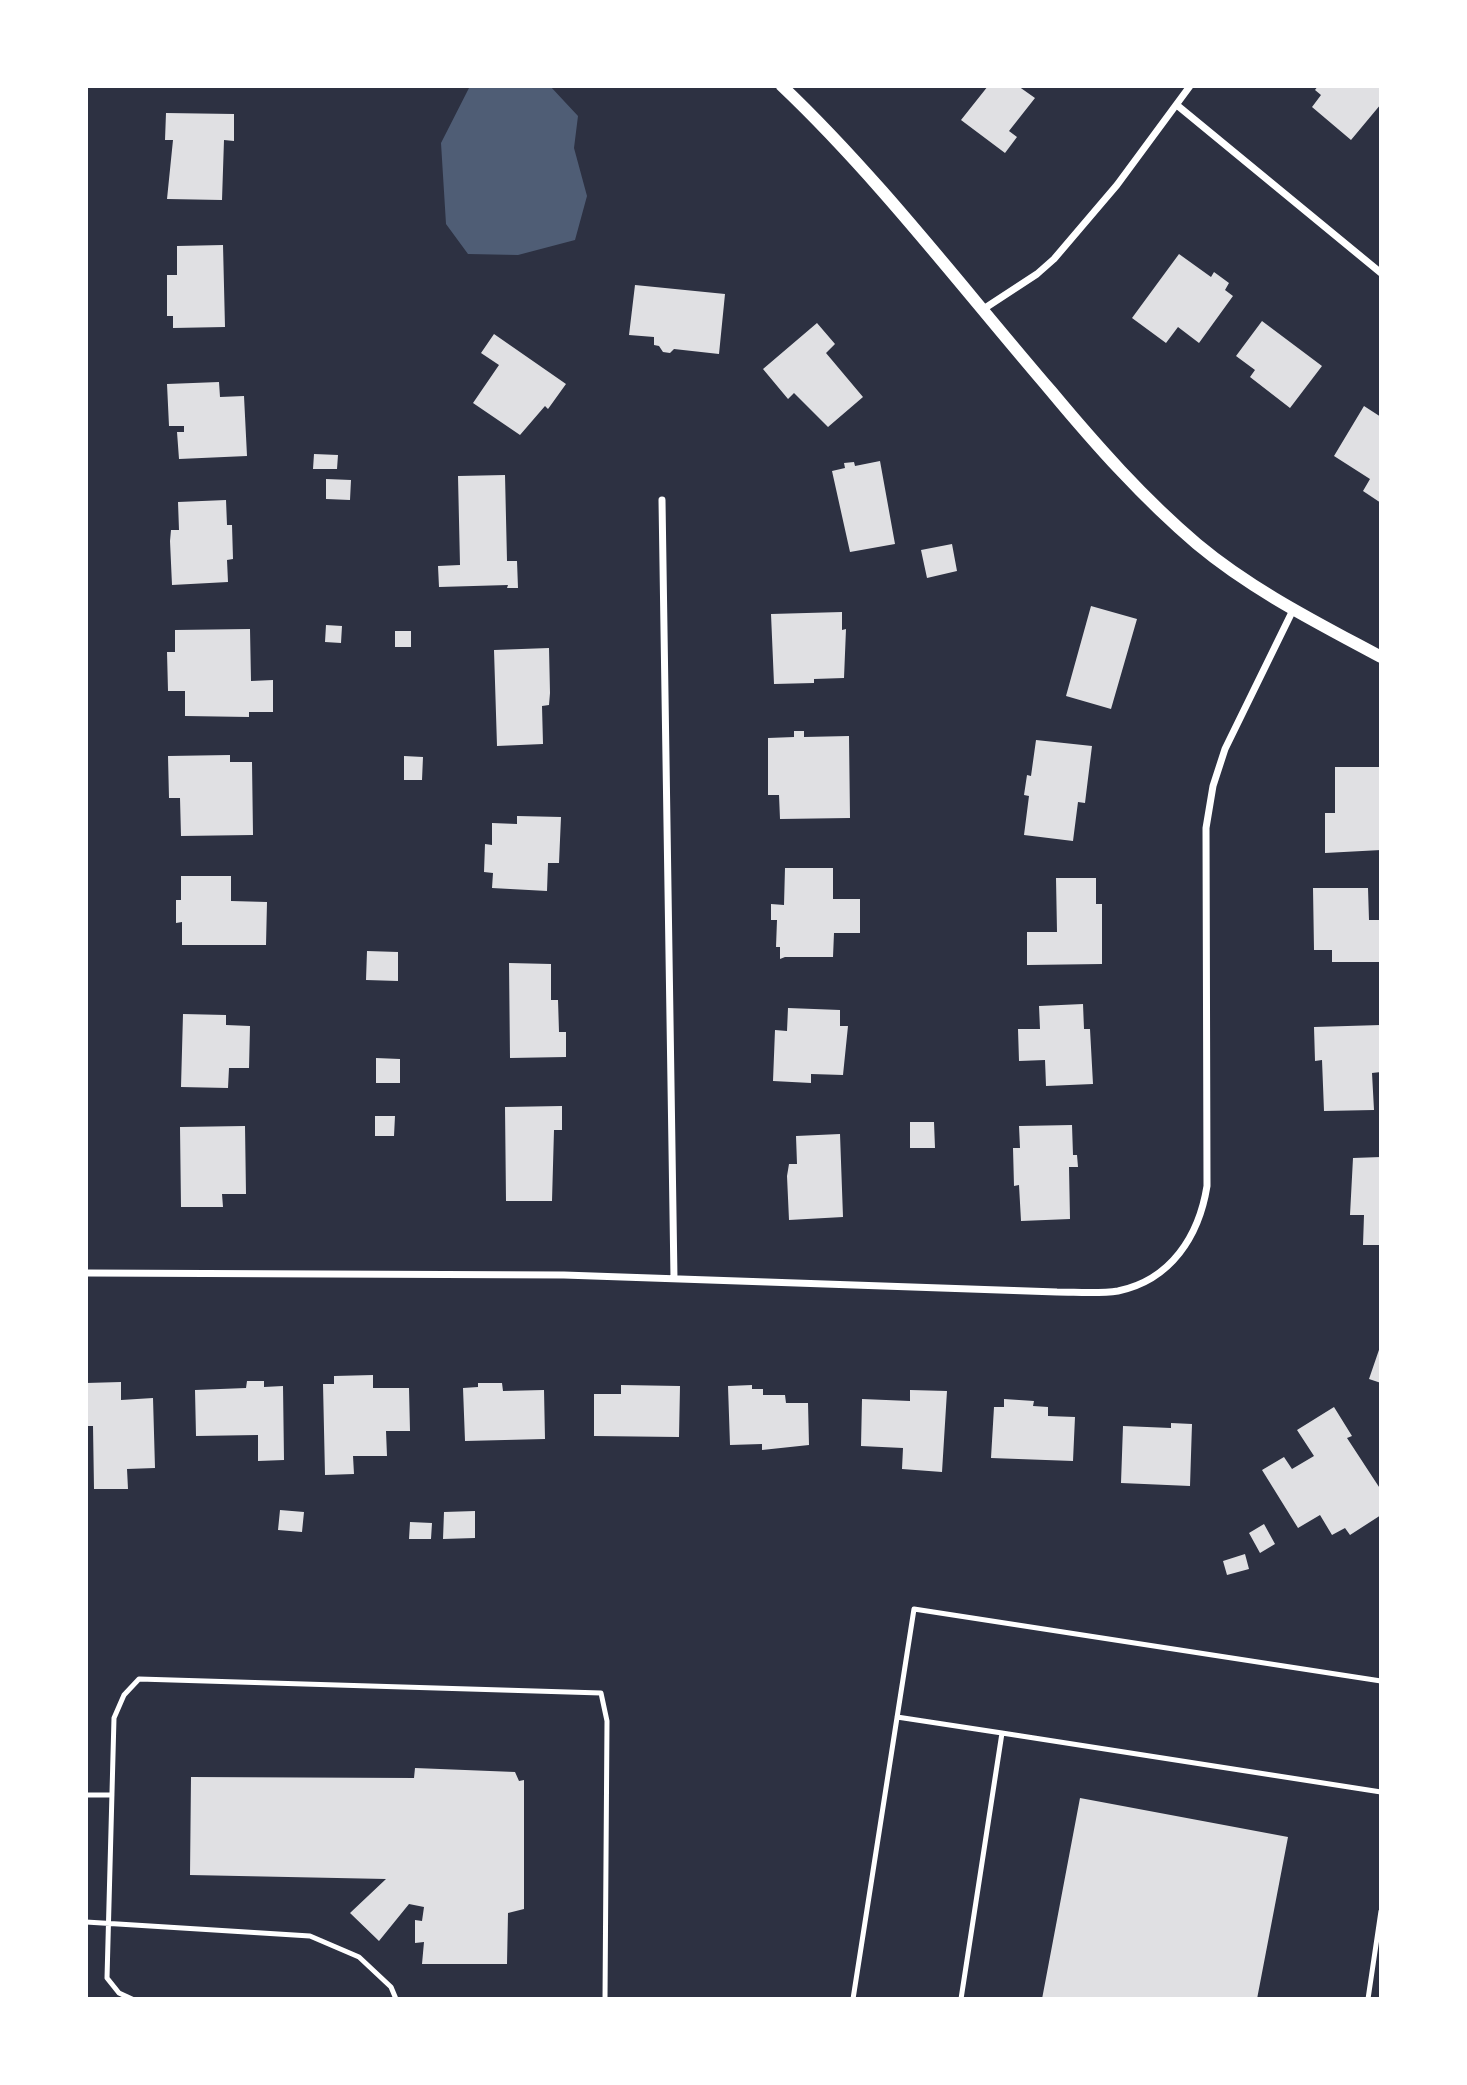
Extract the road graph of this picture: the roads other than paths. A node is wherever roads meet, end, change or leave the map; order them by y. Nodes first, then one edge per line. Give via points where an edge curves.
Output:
1 (782, 86) edge
2 (1190, 86) edge
3 (1178, 106) junction
4 (1381, 273) edge
5 (981, 310) junction
6 (662, 500) dead end
7 (1293, 610) junction
8 (1381, 657) edge
9 (86, 1273) edge
10 (674, 1278) junction
11 (1381, 1681) edge
12 (897, 1717) junction
13 (1002, 1733) junction
14 (1381, 1792) edge
15 (86, 1795) edge
16 (112, 1795) junction
17 (1381, 1911) edge
18 (86, 1922) edge
19 (108, 1922) junction
20 (132, 1999) edge
21 (396, 1999) edge
22 (605, 1999) edge
23 (853, 1999) edge
24 (961, 1999) edge
25 (1367, 1999) edge

1 - 5 street via 894,206
2 - 3 street
3 - 4 street
3 - 5 street via 1054,259
5 - 7 street via 1154,506 1199,545
6 - 10 street
7 - 8 street
7 - 10 street via 1225,750 1213,786 1206,828 1204,919 1207,1186 1194,1232 1176,1259 1152,1278 1118,1291
9 - 10 street
11 - 12 lane via 914,1609
12 - 13 lane
12 - 23 lane
13 - 14 lane
13 - 24 lane
15 - 16 lane
16 - 19 lane
16 - 22 lane via 114,1718 124,1695 139,1679 601,1693 607,1721
17 - 25 lane
18 - 19 lane
19 - 20 lane via 107,1978 119,1993
19 - 21 lane via 310,1936 359,1957 391,1987

